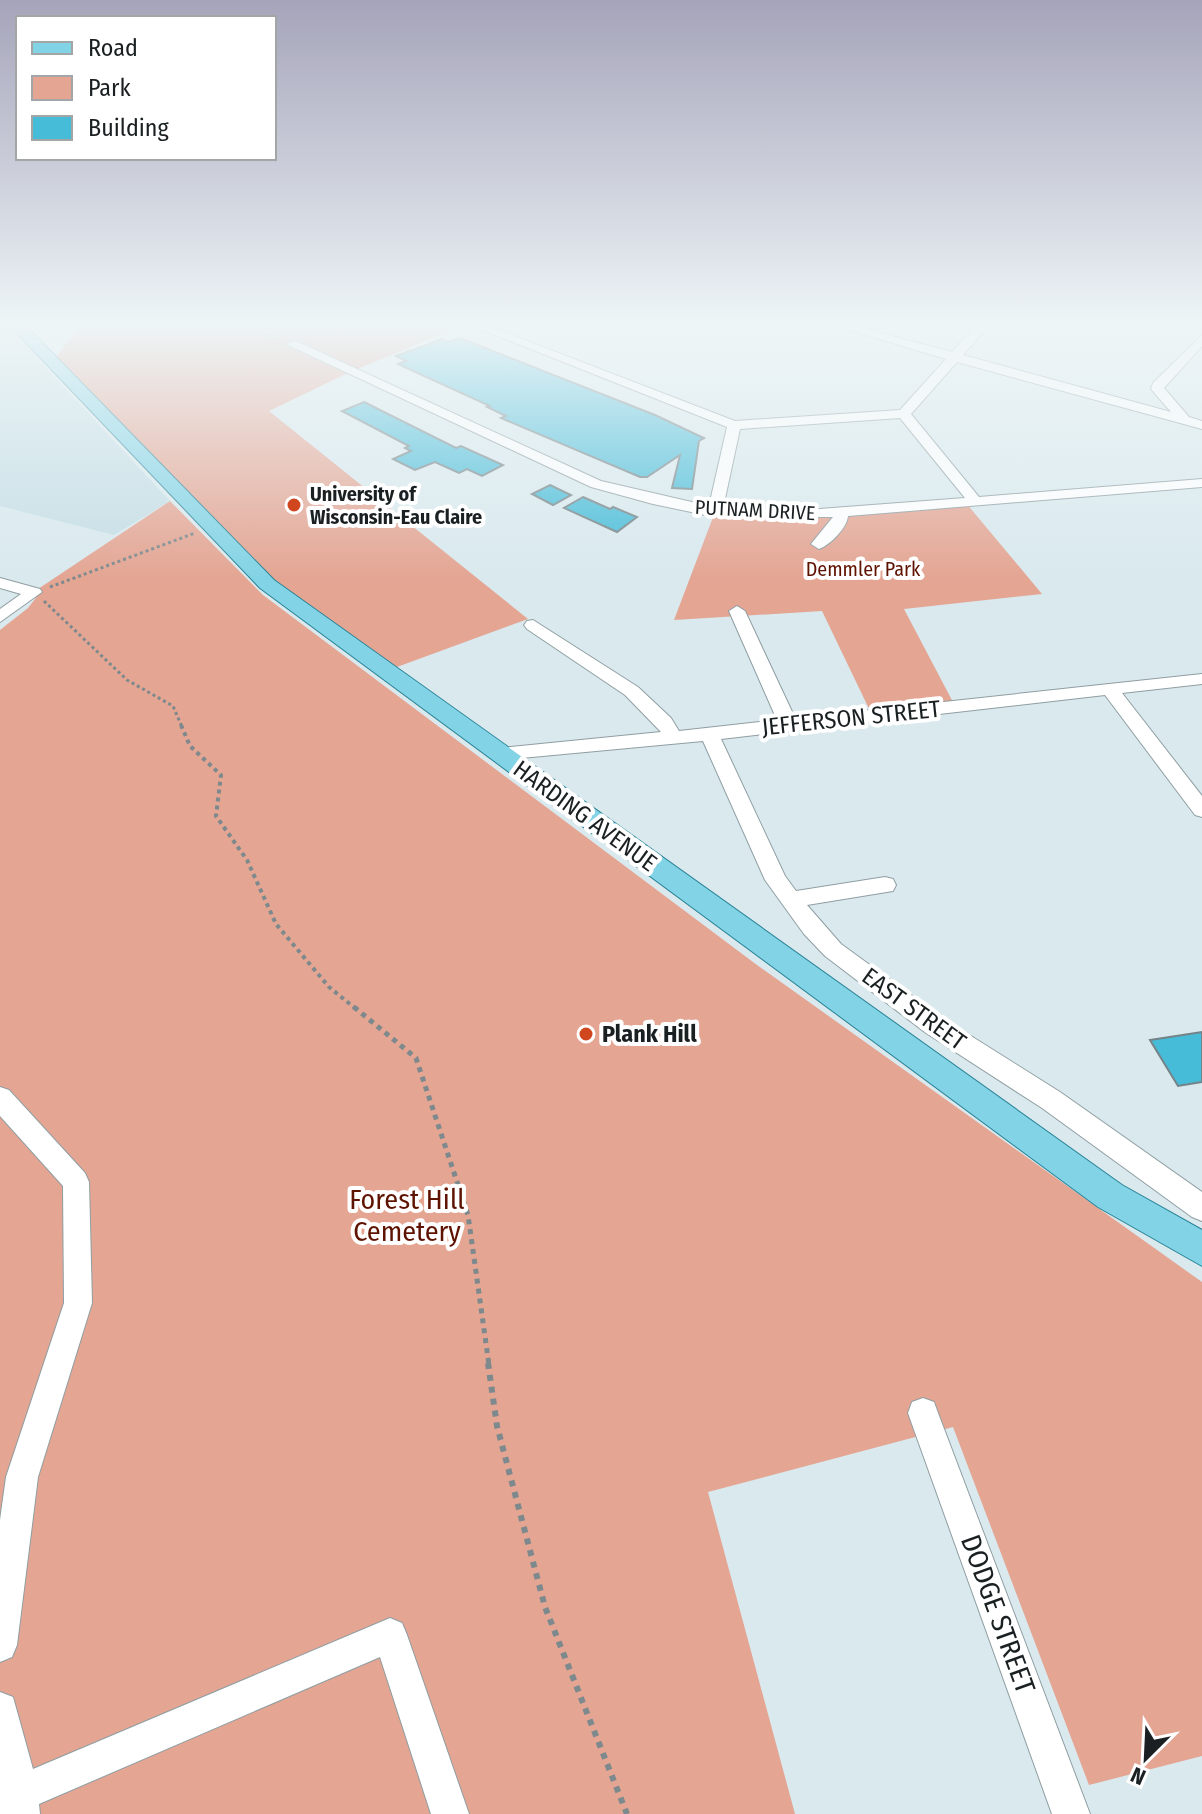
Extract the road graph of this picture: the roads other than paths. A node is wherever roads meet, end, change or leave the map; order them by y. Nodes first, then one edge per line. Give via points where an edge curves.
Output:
1 (99, 410) edge
2 (435, 410) edge
3 (694, 410) edge
4 (908, 410) edge
5 (1148, 410) edge
6 (1175, 410) edge
7 (904, 414) junction
8 (1186, 420) junction
9 (734, 425) junction
10 (1202, 425) edge
11 (1202, 434) edge
12 (1202, 483) edge
13 (976, 502) junction
14 (715, 512) junction
15 (840, 513) junction
16 (819, 544) dead end
17 (0, 583) edge
18 (737, 611) dead end
19 (0, 617) edge
20 (533, 625) dead end
21 (1202, 679) edge
22 (1110, 690) junction
23 (788, 724) junction
24 (709, 734) junction
25 (674, 738) junction
26 (500, 754) junction
27 (1202, 810) edge
28 (885, 885) dead end
29 (791, 900) junction
30 (0, 1098) edge
31 (1202, 1208) edge
32 (1202, 1249) edge
33 (923, 1413) dead end
34 (0, 1645) edge
35 (0, 1710) edge
36 (14, 1802) edge
37 (450, 1814) edge
38 (1071, 1814) edge

1 - 26 main road, HARDING AVENUE via 267,584
2 - 14 street, PUTNAM DRIVE via 596,484
3 - 9 street
4 - 7 street
5 - 8 street
6 - 8 street
7 - 9 street
7 - 13 street
8 - 10 street
8 - 11 street
9 - 14 street
12 - 13 street, PUTNAM DRIVE
13 - 15 street, PUTNAM DRIVE
14 - 15 street, PUTNAM DRIVE
15 - 16 street via 841,521
17 - 19 street via 34,592
18 - 23 street
20 - 25 street via 651,707
21 - 22 street, JEFFERSON STREET
22 - 23 street, JEFFERSON STREET
22 - 27 street
23 - 24 street, JEFFERSON STREET
24 - 25 street, JEFFERSON STREET
24 - 29 street, EAST STREET via 765,860
25 - 26 street, JEFFERSON STREET
26 - 32 main road, HARDING AVENUE via 1110,1196
28 - 29 street
29 - 31 street, EAST STREET via 833,950 874,982
30 - 34 street via 76,1182 78,1303 22,1477
33 - 38 street, DODGE STREET
35 - 36 street
36 - 37 street via 390,1635

